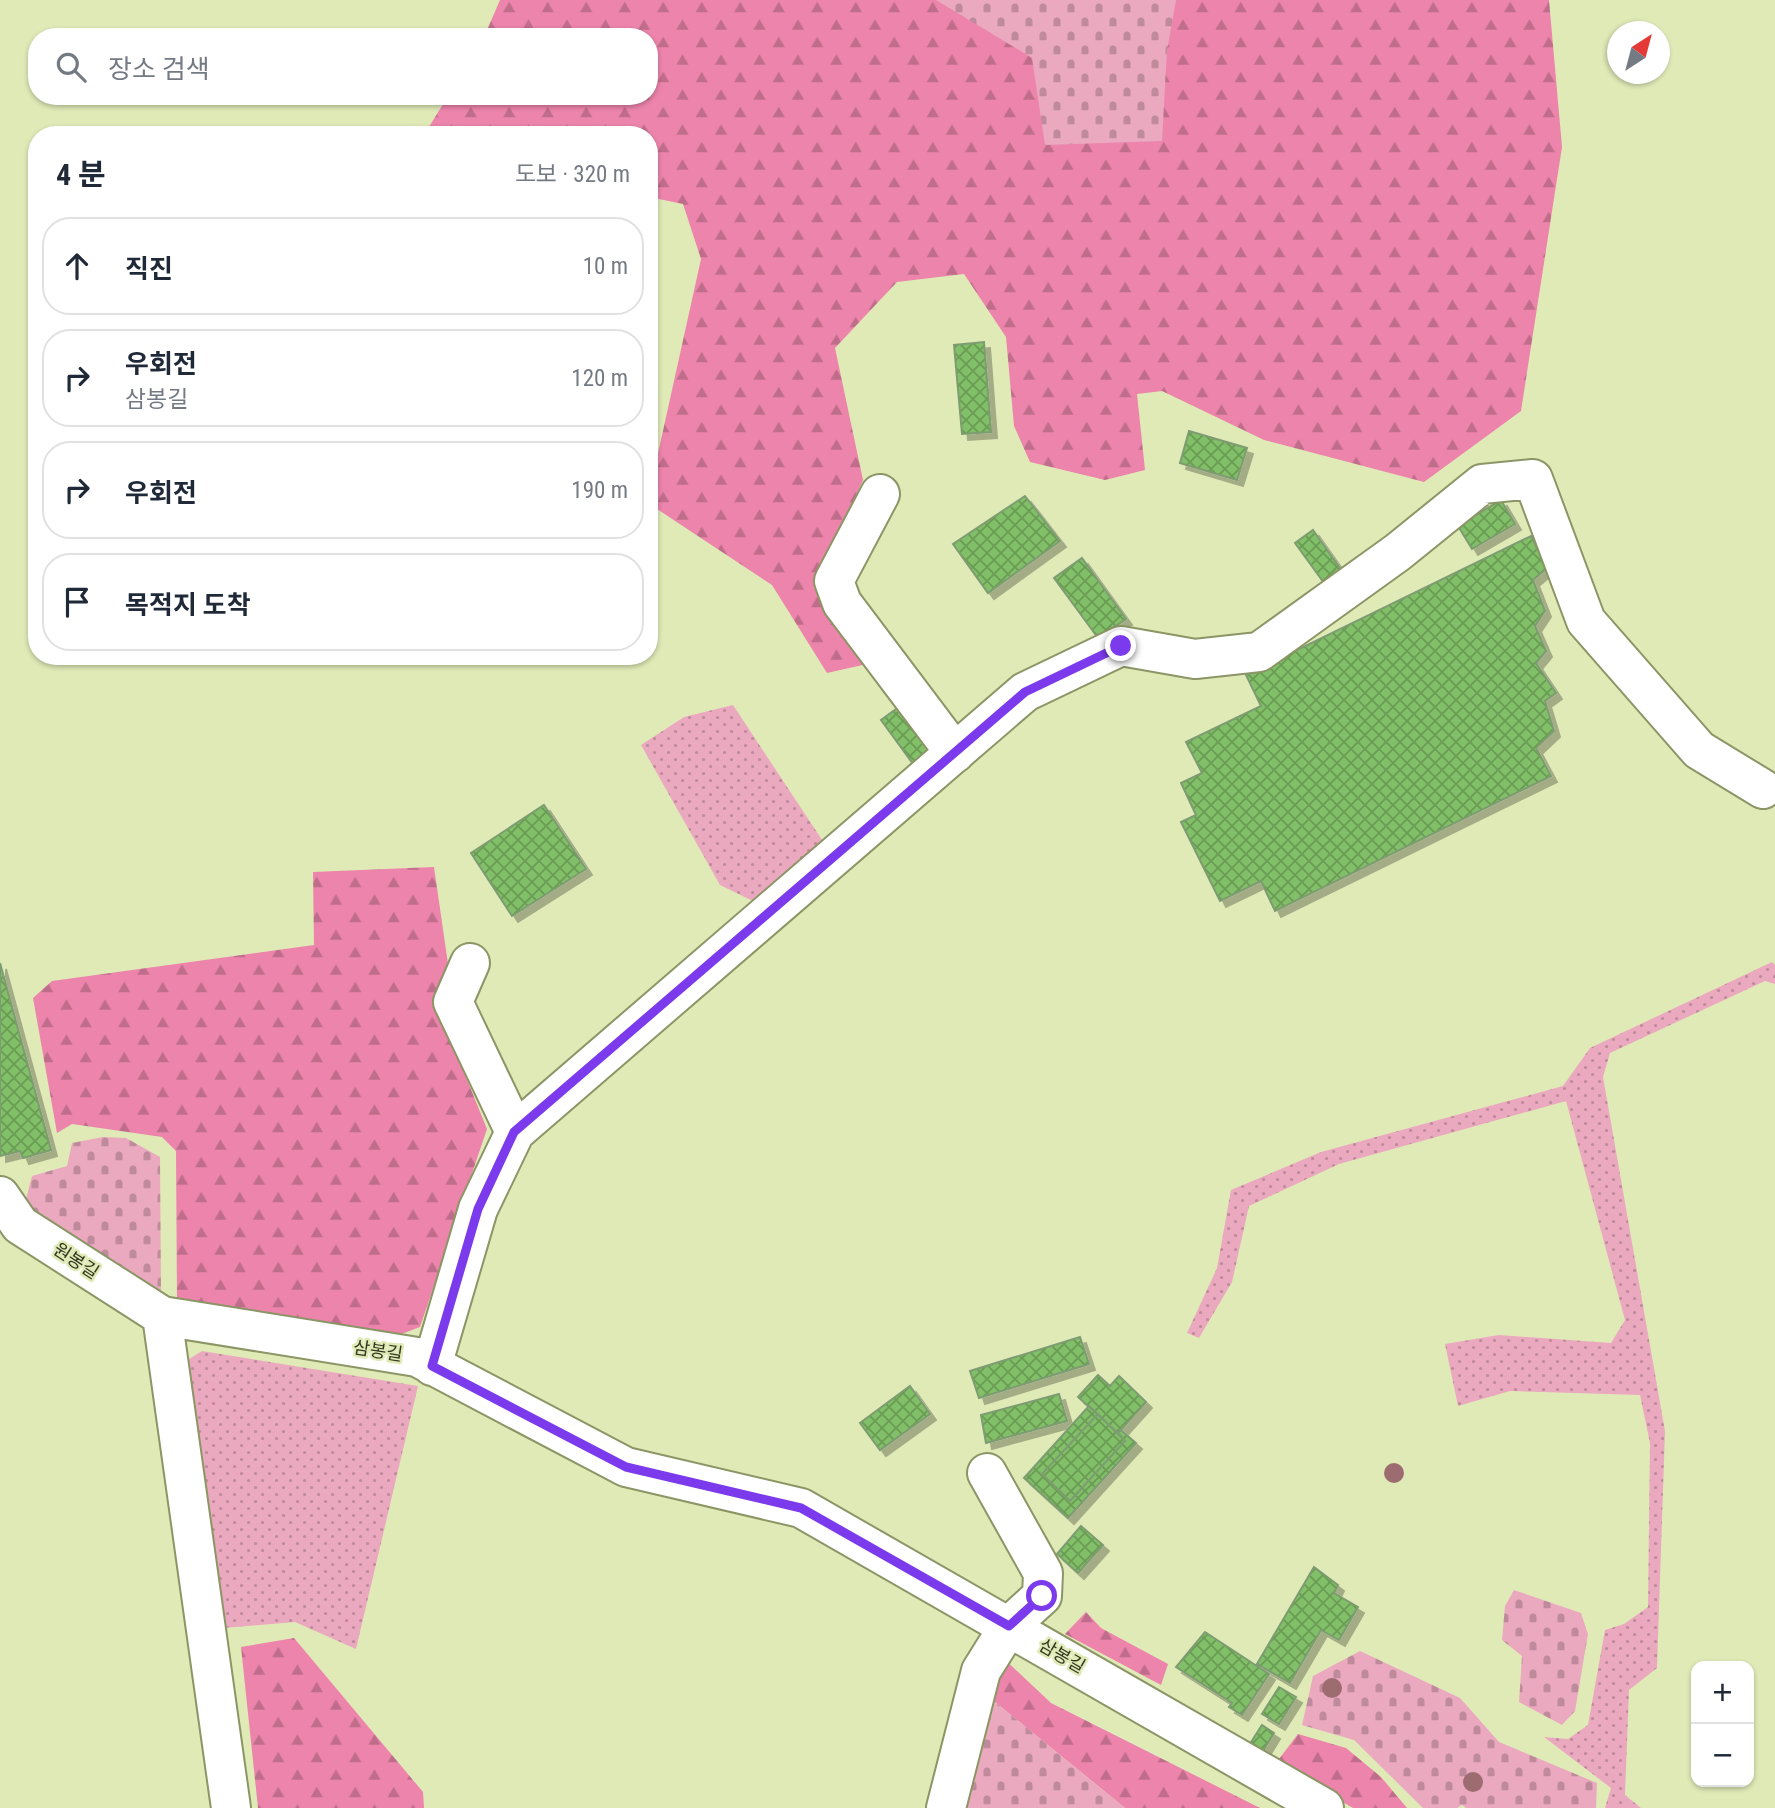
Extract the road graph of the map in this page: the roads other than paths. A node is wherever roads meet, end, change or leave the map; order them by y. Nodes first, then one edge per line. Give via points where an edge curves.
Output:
1 (880, 494) dead end
2 (955, 753) junction
3 (1763, 789) dead end
4 (470, 963) dead end
5 (514, 1132) junction
6 (0, 1196) edge
7 (162, 1316) junction
8 (432, 1366) junction
9 (987, 1473) dead end
10 (1009, 1626) junction
11 (230, 1808) edge
12 (946, 1808) edge
13 (1324, 1808) edge

1 - 2 street via 834,581 842,603
2 - 3 street via 1025,692 1121,646 1195,659 1259,652 1398,552 1482,484 1533,479 1586,621 1699,750
2 - 5 street
4 - 5 street via 453,1002
5 - 8 street via 478,1209
6 - 7 street, 원봉길 via 20,1225
7 - 8 street, 삼봉길 via 417,1357
7 - 11 street
8 - 10 street, 삼봉길 via 626,1467 801,1508
9 - 10 street via 1043,1573 1042,1596
10 - 12 street via 981,1671
10 - 13 street, 삼봉길

